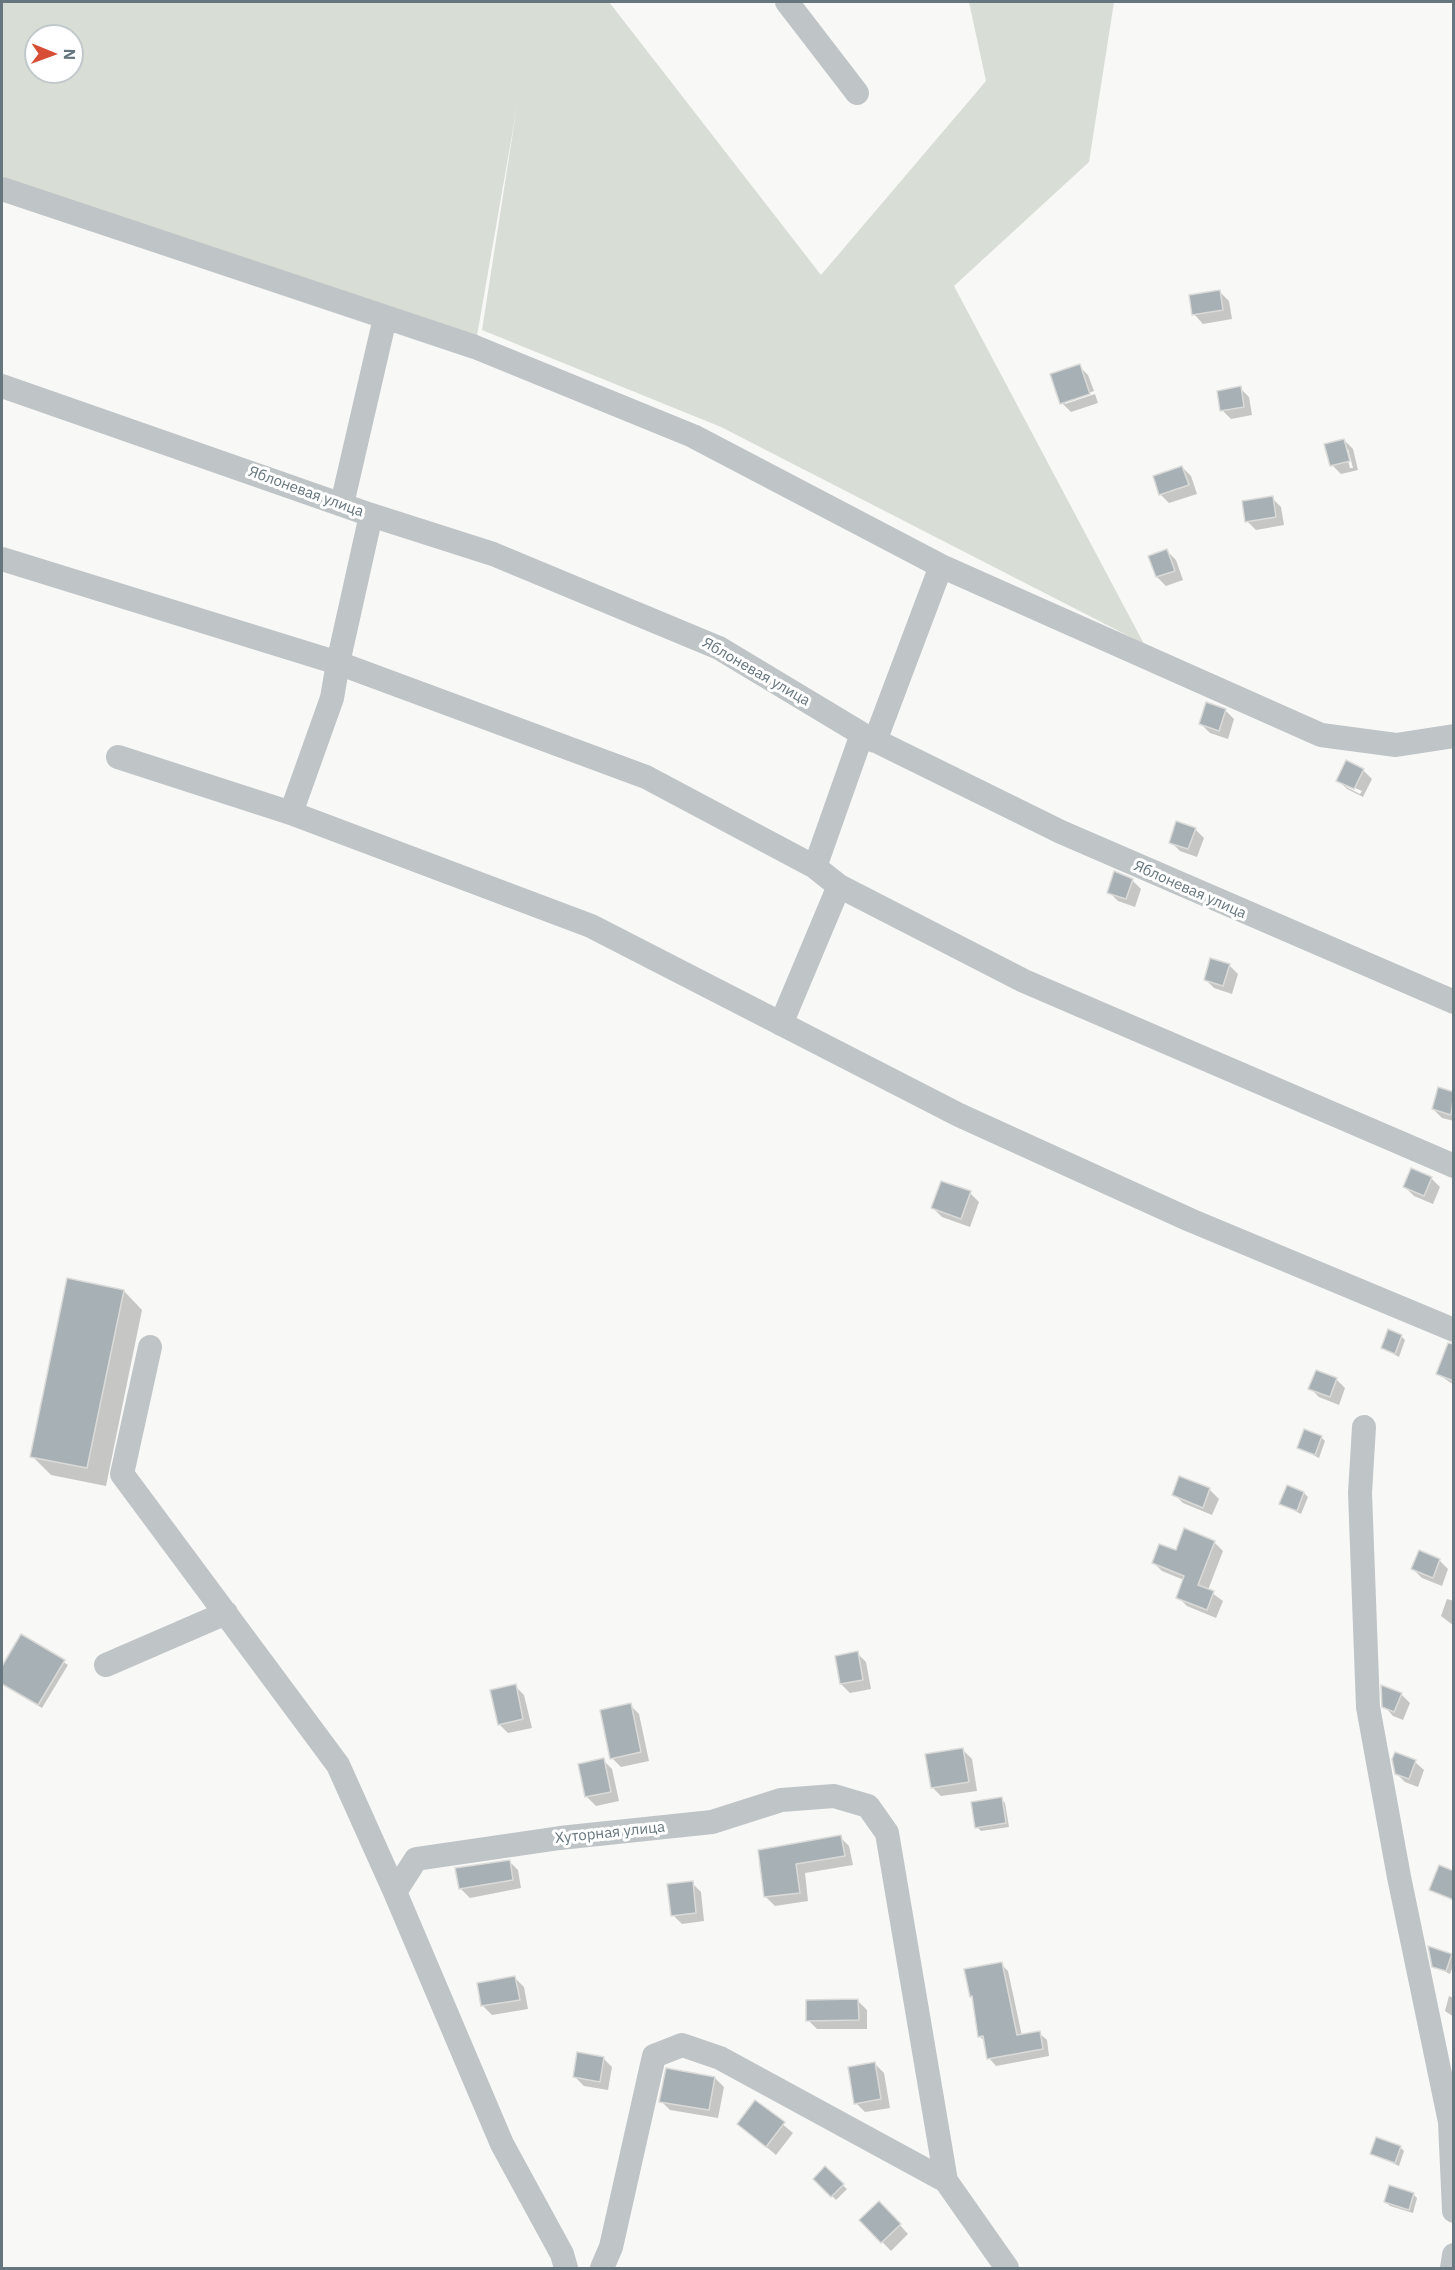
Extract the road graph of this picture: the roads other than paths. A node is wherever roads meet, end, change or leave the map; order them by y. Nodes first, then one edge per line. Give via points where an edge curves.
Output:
1 (787, 2) edge
2 (857, 93) dead end
3 (2, 189) edge
4 (385, 318) junction
5 (2, 386) edge
6 (342, 504) junction
7 (371, 515) junction
8 (2, 559) edge
9 (941, 566) junction
10 (338, 663) junction
11 (1454, 736) edge
12 (868, 738) junction
13 (118, 757) dead end
14 (291, 813) junction
15 (815, 867) junction
16 (839, 886) junction
17 (1454, 1002) edge
18 (781, 1024) junction
19 (1454, 1167) edge
20 (1454, 1330) edge
21 (150, 1347) dead end
22 (1364, 1427) dead end
23 (226, 1613) junction
24 (106, 1665) dead end
25 (395, 1892) junction
26 (946, 2181) junction
27 (1454, 2211) edge
28 (1454, 2254) edge
29 (566, 2268) edge
30 (602, 2268) edge
31 (1007, 2268) edge
32 (1452, 2268) edge

1 - 2 street
3 - 4 street
4 - 6 street
4 - 9 street via 475,347 693,436
5 - 6 street, Яблоневая улица
6 - 7 street, Яблоневая улица
7 - 10 street
7 - 12 street, Яблоневая улица via 493,554 719,648
8 - 10 street
9 - 11 street via 1321,735 1396,745
9 - 12 street
10 - 14 street via 332,698
10 - 15 street via 646,777
12 - 15 street
12 - 17 street, Яблоневая улица via 1061,832
13 - 14 street
14 - 18 street via 591,926
15 - 16 street
16 - 18 street
16 - 19 street via 1024,981
18 - 20 street via 959,1115 1116,1187
21 - 23 street via 122,1474
22 - 27 street via 1360,1493 1368,1707 1450,2122
23 - 24 street
23 - 25 street via 338,1765
25 - 26 street, Хуторная улица via 416,1858 712,1822 781,1800 834,1796 868,1806 887,1833
25 - 29 street via 502,2145
26 - 30 street via 720,2058 682,2045 654,2056 611,2247
26 - 31 street
28 - 32 street

